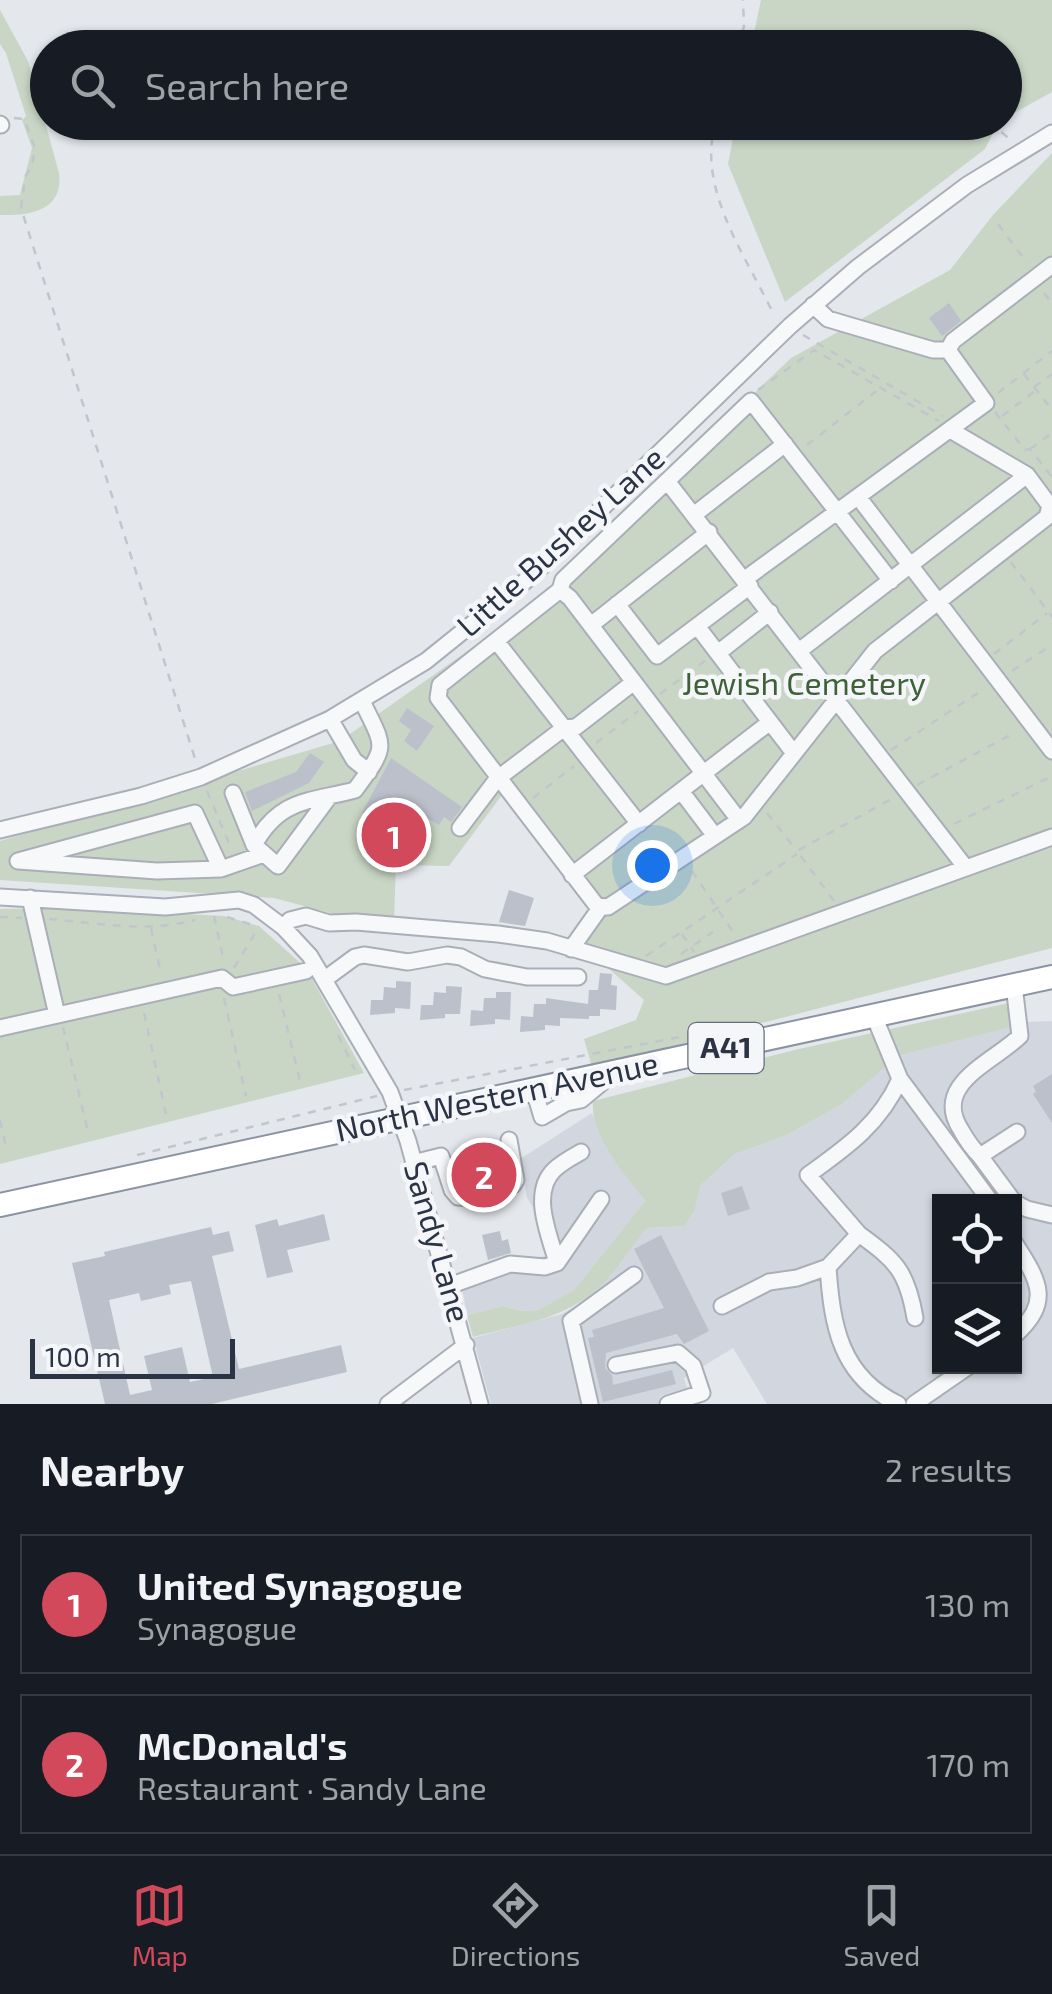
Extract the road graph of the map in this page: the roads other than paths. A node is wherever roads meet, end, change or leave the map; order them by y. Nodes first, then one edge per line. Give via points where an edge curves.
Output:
1 (1052, 133) edge
2 (1052, 265) edge
3 (813, 305) junction
4 (948, 350) junction
5 (956, 428) junction
6 (790, 449) junction
7 (1027, 476) junction
8 (667, 481) junction
9 (859, 498) junction
10 (837, 510) junction
11 (694, 514) junction
12 (709, 532) junction
13 (911, 566) junction
14 (891, 581) junction
15 (747, 582) junction
16 (560, 590) junction
17 (938, 601) junction
18 (617, 604) junction
19 (770, 612) junction
20 (590, 625) junction
21 (697, 626) junction
22 (496, 642) junction
23 (799, 652) junction
24 (718, 654) junction
25 (634, 682) junction
26 (835, 698) junction
27 (362, 701) junction
28 (330, 719) junction
29 (770, 722) junction
30 (564, 728) junction
31 (1052, 751) edge
32 (794, 752) junction
33 (369, 772) junction
34 (704, 773) junction
35 (497, 779) junction
36 (681, 791) junction
37 (233, 793) dead end
38 (329, 797) junction
39 (740, 820) junction
40 (639, 824) junction
41 (460, 828) dead end
42 (0, 830) edge
43 (716, 836) junction
44 (1052, 837) edge
45 (259, 850) junction
46 (229, 867) junction
47 (966, 868) junction
48 (572, 875) junction
49 (0, 897) edge
50 (30, 898) junction
51 (600, 908) junction
52 (283, 927) junction
53 (571, 948) junction
54 (306, 971) dead end
55 (578, 977) dead end
56 (1052, 977) edge
57 (324, 979) junction
58 (1014, 985) junction
59 (58, 1014) junction
60 (874, 1016) junction
61 (0, 1028) edge
62 (900, 1079) junction
63 (400, 1116) junction
64 (1017, 1132) dead end
65 (509, 1140) dead end
66 (581, 1152) dead end
67 (980, 1156) junction
68 (413, 1163) junction
69 (985, 1194) edge
70 (1008, 1194) edge
71 (601, 1199) dead end
72 (0, 1206) edge
73 (1022, 1206) edge
74 (1052, 1215) edge
75 (858, 1234) junction
76 (1022, 1254) edge
77 (557, 1263) junction
78 (828, 1267) junction
79 (634, 1274) dead end
80 (449, 1286) junction
81 (722, 1306) dead end
82 (915, 1318) dead end
83 (1022, 1331) edge
84 (466, 1345) junction
85 (616, 1365) dead end
86 (957, 1374) edge
87 (388, 1404) edge
88 (480, 1404) edge
89 (590, 1404) edge
90 (668, 1404) edge
91 (898, 1404) edge
92 (914, 1404) edge

1 - 3 street, Little Bushey Lane via 896,236
2 - 4 street
3 - 4 street via 828,318
3 - 27 street, Little Bushey Lane via 500,604
4 - 5 street via 986,404
5 - 7 street
5 - 9 street
6 - 8 street via 751,401
6 - 10 street
6 - 11 street
7 - 13 street
7 - 17 street via 1048,503 1048,517
8 - 11 street
8 - 16 street
9 - 10 street
9 - 13 street
10 - 14 street
10 - 15 street
11 - 12 street
12 - 15 street
12 - 18 street
13 - 14 street
13 - 17 street
14 - 23 street
15 - 19 street
15 - 21 street
16 - 20 street
16 - 22 street
17 - 26 street via 875,651
17 - 31 street
18 - 20 street
18 - 21 street via 657,656
19 - 23 street
19 - 24 street
20 - 25 street
21 - 24 street
22 - 30 street
22 - 35 street via 437,692
23 - 26 street
24 - 29 street
25 - 30 street via 576,727
25 - 34 street
26 - 32 street
26 - 47 street
27 - 28 street, Little Bushey Lane
27 - 33 street via 382,735
28 - 33 street
28 - 42 street, Little Bushey Lane via 201,777
29 - 32 street
29 - 34 street
30 - 35 street
30 - 40 street
32 - 39 street
33 - 38 street via 355,790
34 - 36 street
34 - 39 street
35 - 41 street
35 - 48 street
36 - 40 street
36 - 43 street
37 - 45 street
38 - 45 street via 282,810
38 - 45 street via 278,866
39 - 43 street
40 - 48 street
43 - 51 street
44 - 47 street
45 - 46 street
46 - 46 street via 157,871 18,861 195,813
47 - 53 street via 666,976
48 - 51 street
49 - 50 street, Sandy Lane
50 - 52 street, Sandy Lane via 165,907 239,900
50 - 59 street
51 - 53 street
52 - 53 street via 306,916 498,934
52 - 57 street, Sandy Lane
54 - 59 street via 232,987 223,980 165,990
55 - 57 street via 527,977 447,955 408,962 364,955
56 - 58 highway, North Western Avenue / A41
57 - 63 street, Sandy Lane
58 - 60 highway, North Western Avenue / A41
58 - 67 street via 1020,1036 963,1080 952,1101 954,1121
59 - 61 street
60 - 62 street
60 - 63 highway, North Western Avenue / A41 via 612,1073 565,1094 534,1090
62 - 69 street
62 - 75 street via 870,1128 808,1174
63 - 68 street, Sandy Lane
63 - 72 highway, North Western Avenue / A41
64 - 67 street
65 - 68 street via 514,1185 469,1198 452,1190 441,1156
66 - 77 street via 552,1172 545,1187 542,1210
67 - 70 street
68 - 80 street, Sandy Lane
71 - 77 street
73 - 74 street
75 - 78 street
75 - 82 street via 902,1271
76 - 83 street via 1042,1284 1044,1304
77 - 80 street via 510,1264
78 - 81 street via 769,1282
78 - 91 street via 831,1317 854,1370
79 - 89 street via 571,1321
80 - 84 street, Sandy Lane
84 - 87 street
84 - 88 street, Sandy Lane
85 - 90 street via 678,1353 693,1366 702,1394
86 - 92 street

